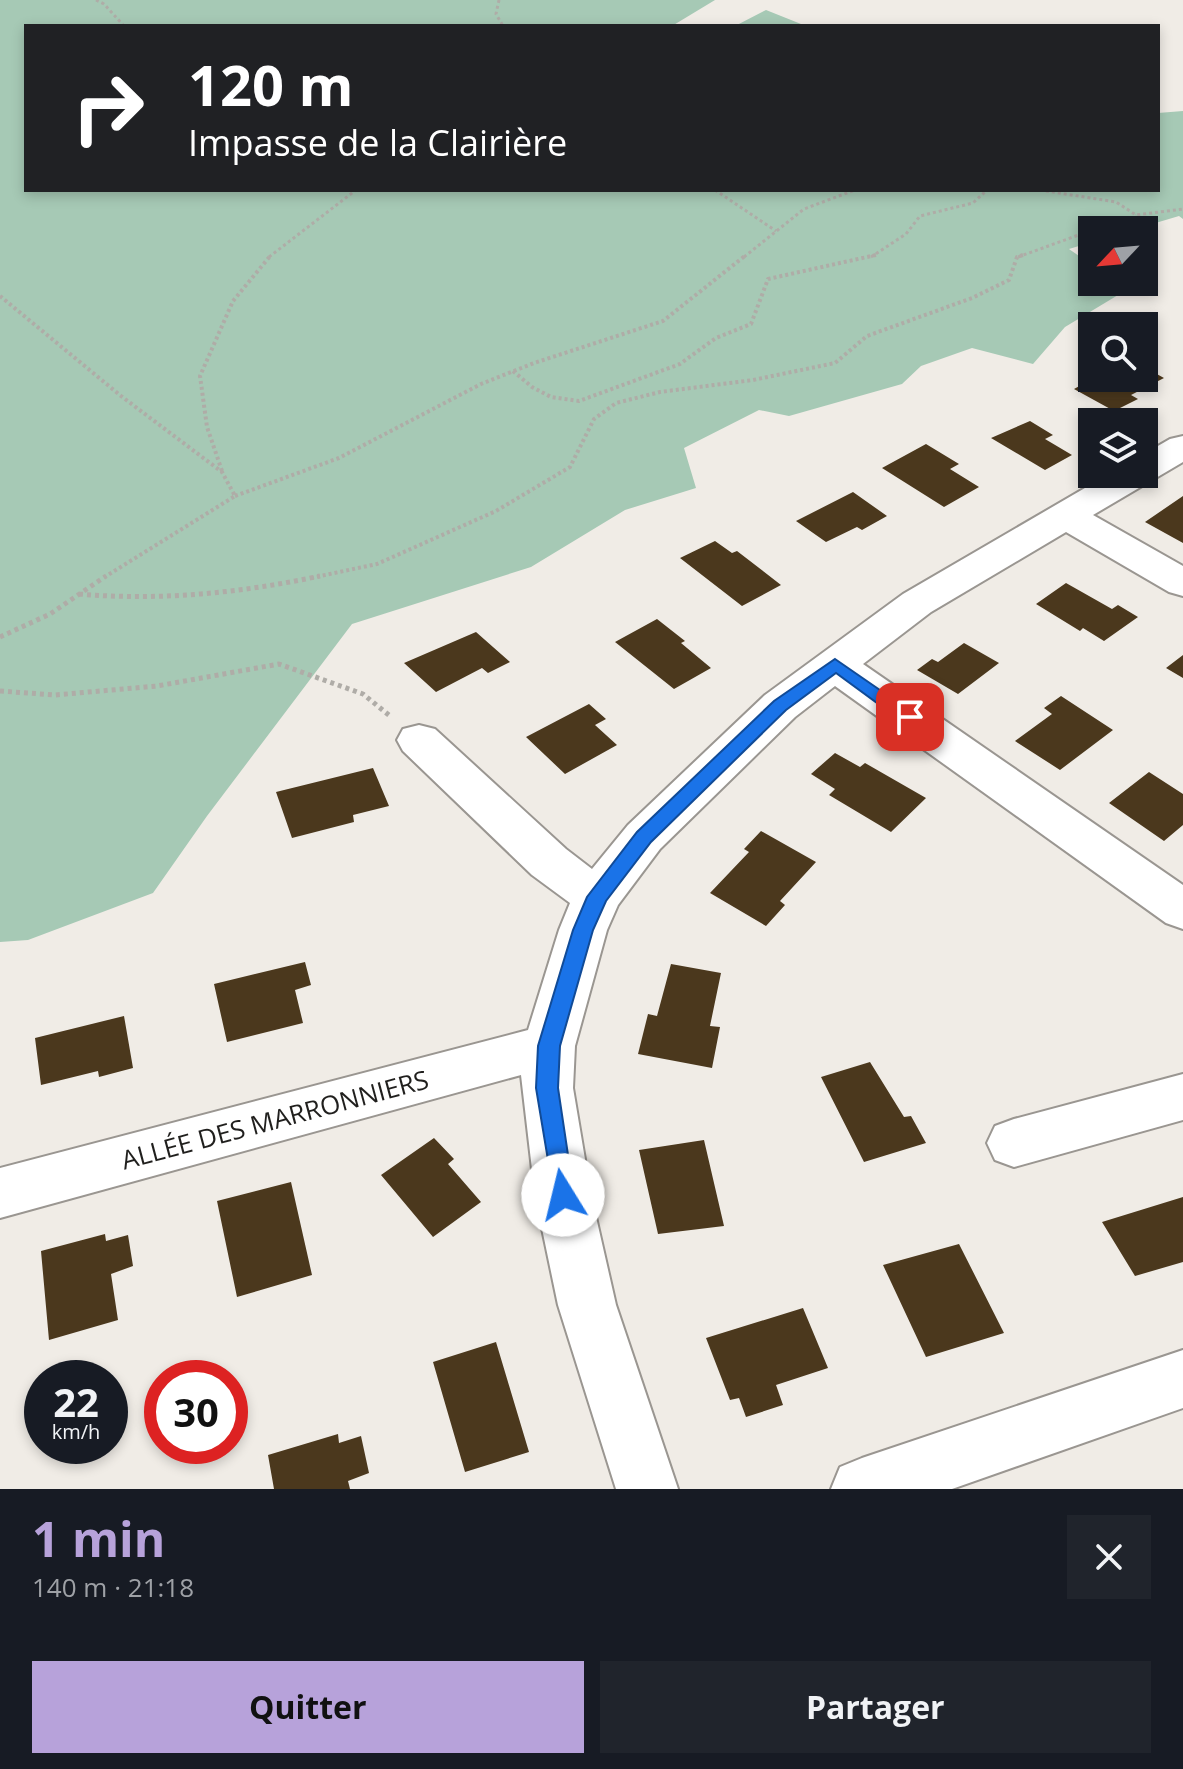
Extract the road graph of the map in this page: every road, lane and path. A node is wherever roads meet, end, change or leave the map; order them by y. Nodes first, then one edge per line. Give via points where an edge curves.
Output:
1 (96, 0) edge
2 (499, 0) edge
3 (122, 24) edge
4 (502, 24) edge
5 (353, 192) edge
6 (718, 192) edge
7 (850, 192) edge
8 (985, 192) edge
9 (1050, 192) edge
10 (1183, 209) edge
11 (1136, 215) junction
12 (776, 231) junction
13 (0, 296) edge
14 (513, 371) junction
15 (1183, 447) edge
16 (1158, 461) edge
17 (222, 472) junction
18 (1112, 488) edge
19 (235, 496) junction
20 (1065, 515) junction
21 (1183, 583) edge
22 (79, 594) junction
23 (0, 637) edge
24 (835, 665) junction
25 (0, 691) edge
26 (419, 740) joint
27 (597, 897) junction
28 (1183, 910) edge
29 (549, 1046) junction
30 (1183, 1097) edge
31 (1014, 1143) dead end
32 (0, 1193) edge
33 (1183, 1379) edge
34 (647, 1489) edge
35 (862, 1489) edge

1 - 3 path
2 - 4 path via 496,14
5 - 17 path via 263,261 233,301 200,376 207,427
6 - 12 path
7 - 12 path via 804,209
8 - 14 path via 973,203 920,216 906,234 874,256 768,279 751,324 716,338 680,364 579,401 551,397
9 - 11 path via 1116,202
10 - 11 path
11 - 22 path via 1124,224 1083,232 1017,257 1009,280 867,336 835,363 616,403 594,419 570,467 496,511 377,564 250,591 127,598
12 - 14 path via 663,321
13 - 17 path
14 - 19 path via 339,458
15 - 16 street
17 - 19 path
18 - 20 street
19 - 22 path
20 - 21 street
20 - 24 street via 917,603
22 - 23 path
24 - 27 street via 780,706 644,837
24 - 28 street
25 - 26 path via 55,695 157,686 279,664 363,694
26 - 27 street via 549,862
27 - 29 street
29 - 32 street, ALLÉE DES MARRONNIERS
29 - 34 street via 551,1119 587,1305
30 - 31 street
33 - 35 street

